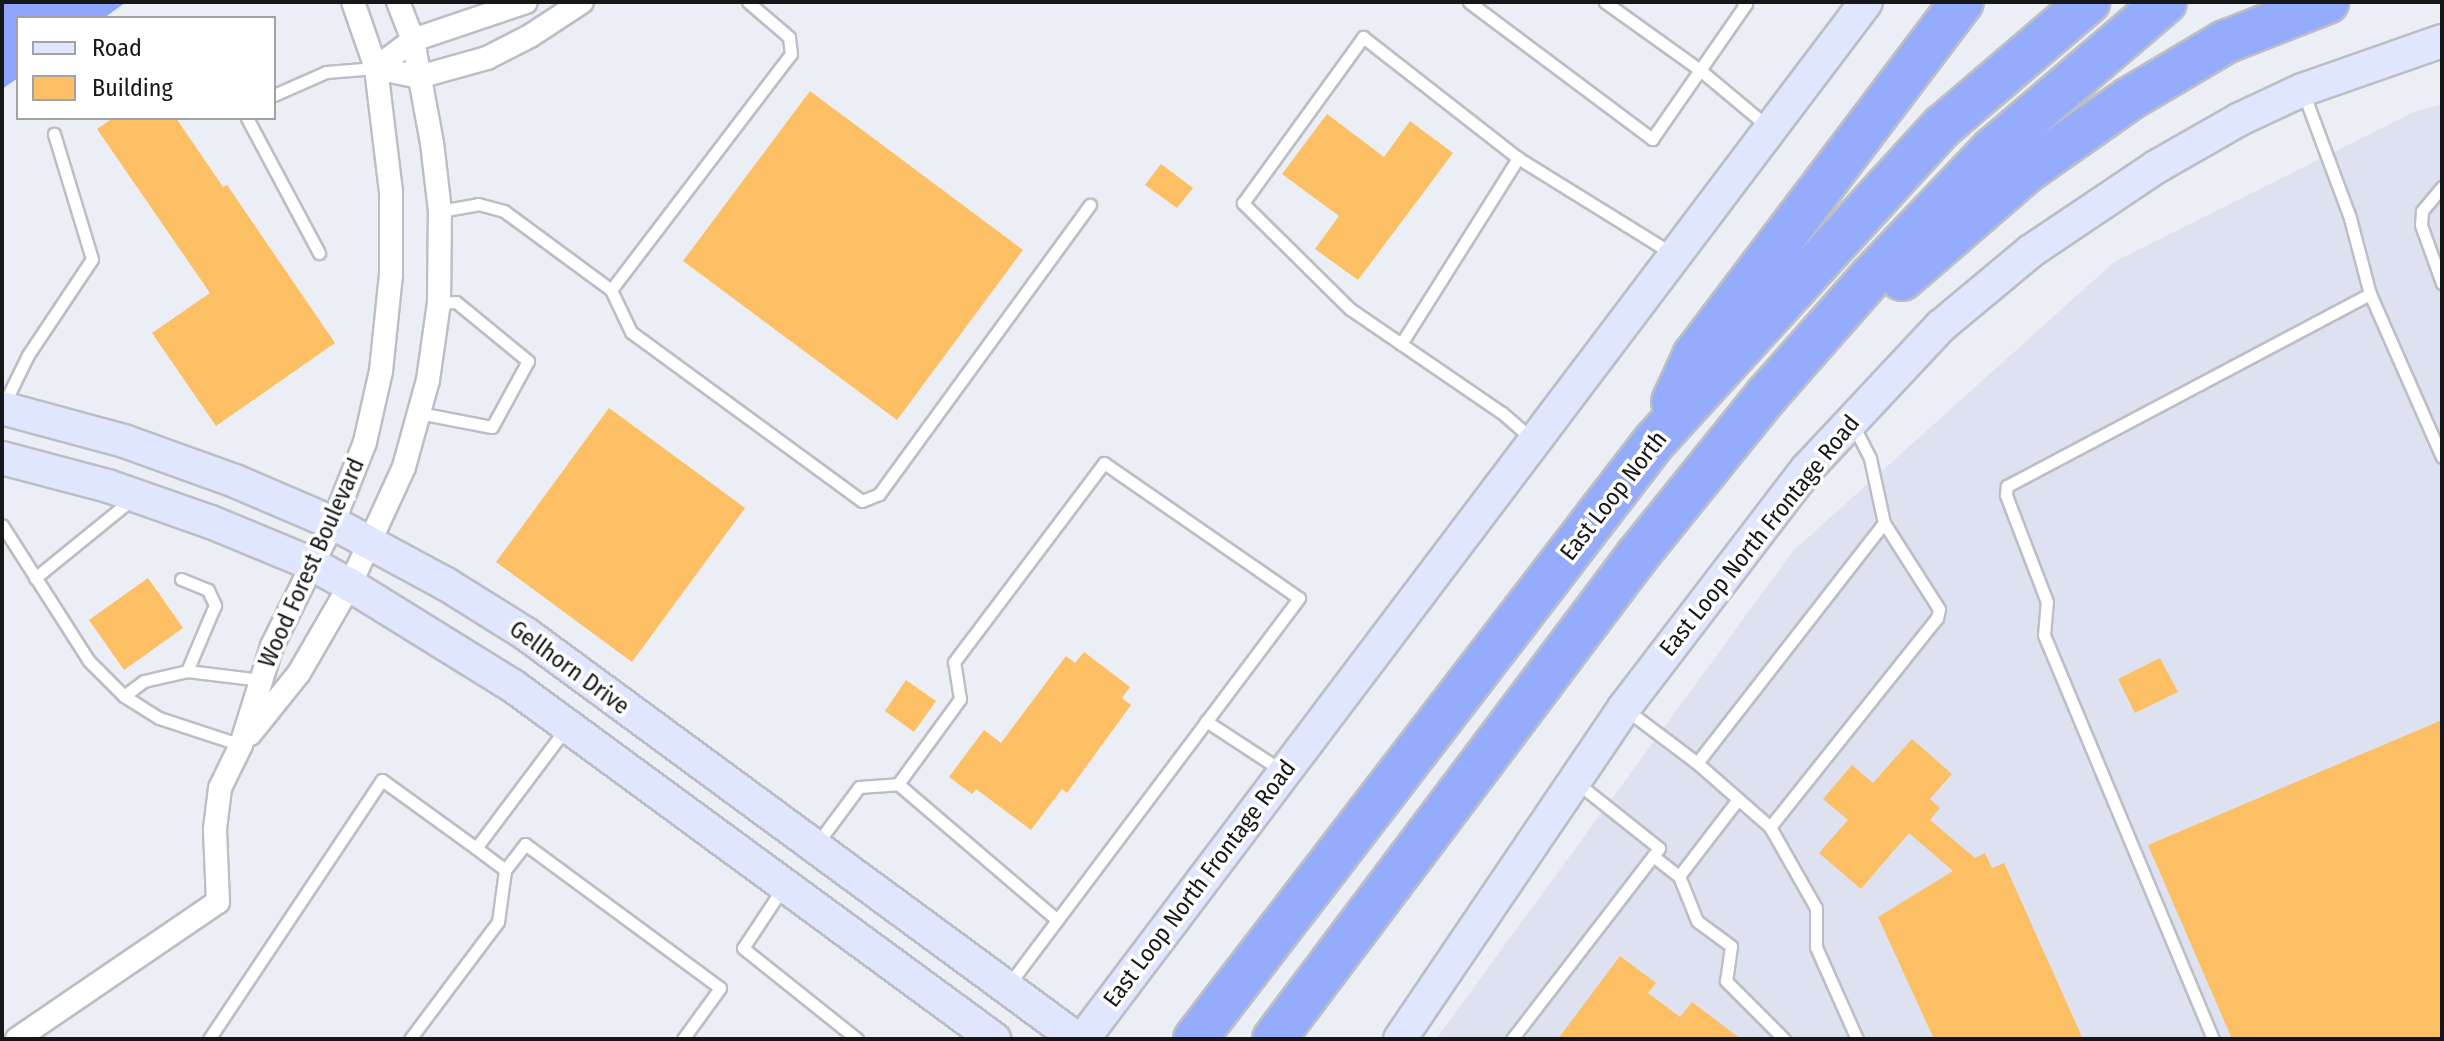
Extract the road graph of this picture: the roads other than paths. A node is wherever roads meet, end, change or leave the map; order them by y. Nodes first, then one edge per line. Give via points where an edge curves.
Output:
1 (353, 2) edge
2 (398, 2) edge
3 (526, 2) edge
4 (582, 2) edge
5 (748, 2) edge
6 (1469, 2) edge
7 (1605, 2) edge
8 (1743, 2) edge
9 (1866, 2) edge
10 (1962, 2) edge
11 (2088, 2) edge
12 (2165, 2) edge
13 (2327, 2) edge
14 (413, 40) junction
15 (2442, 41) edge
16 (376, 68) junction
17 (1700, 70) junction
18 (419, 77) junction
19 (2302, 90) junction
20 (276, 94) edge
21 (248, 120) edge
22 (1771, 129) junction
23 (54, 134) dead end
24 (1518, 158) junction
25 (2442, 187) edge
26 (1090, 205) dead end
27 (440, 211) junction
28 (319, 253) dead end
29 (1675, 255) junction
30 (2442, 283) edge
31 (611, 290) junction
32 (2370, 294) junction
33 (439, 303) junction
34 (1401, 344) junction
35 (1767, 395) junction
36 (6, 409) edge
37 (419, 413) junction
38 (1851, 421) junction
39 (1535, 441) junction
40 (1654, 442) junction
41 (2442, 457) edge
42 (6, 458) edge
43 (136, 496) junction
44 (333, 523) junction
45 (1884, 523) junction
46 (2, 525) edge
47 (369, 541) junction
48 (310, 563) junction
49 (35, 578) junction
50 (181, 579) dead end
51 (350, 585) junction
52 (187, 671) junction
53 (261, 680) junction
54 (598, 687) junction
55 (124, 696) junction
56 (1624, 708) junction
57 (1206, 721) junction
58 (567, 726) junction
59 (241, 745) junction
60 (1697, 763) junction
61 (1285, 772) junction
62 (1574, 780) junction
63 (898, 784) junction
64 (1738, 799) junction
65 (1770, 827) junction
66 (814, 846) junction
67 (476, 848) junction
68 (1653, 856) junction
69 (505, 870) junction
70 (1679, 876) junction
71 (784, 885) junction
72 (1057, 920) junction
73 (1006, 987) junction
74 (1197, 1037) edge
75 (17, 1039) edge
76 (209, 1039) edge
77 (410, 1039) edge
78 (683, 1039) edge
79 (857, 1039) edge
80 (994, 1039) edge
81 (1077, 1039) edge
82 (1083, 1039) edge
83 (1274, 1039) edge
84 (1400, 1039) edge
85 (1512, 1039) edge
86 (1784, 1039) edge
87 (1857, 1039) edge
88 (2213, 1039) edge

1 - 16 street, Wood Forest Boulevard
2 - 14 street, Wood Forest Boulevard
3 - 14 street
4 - 18 street via 487,58
5 - 31 lane via 789,37 791,54
6 - 17 lane via 1652,139
7 - 17 lane
8 - 17 lane
9 - 22 main road, East Loop North Frontage Road
10 - 40 highway via 1694,356
11 - 40 highway, East Loop North via 1943,126
12 - 35 highway via 1993,149
13 - 35 highway via 2225,42 2129,99 2028,170
14 - 16 street
14 - 18 street, Wood Forest Boulevard
15 - 19 main road, East Loop North Frontage Road
16 - 18 street
16 - 20 lane via 326,72
16 - 44 street, Wood Forest Boulevard via 391,192 391,275 381,371 365,442
17 - 22 lane
18 - 27 street, Wood Forest Boulevard
19 - 32 lane via 2350,218
19 - 38 main road, East Loop North Frontage Road via 2156,167 2031,251 1941,326
21 - 28 lane
22 - 29 main road, East Loop North Frontage Road
23 - 36 lane via 92,259 28,355
24 - 29 lane
24 - 34 lane
24 - 34 lane via 1363,37 1243,203 1350,309
25 - 30 lane via 2422,211 2421,225
26 - 31 lane via 879,494 862,501 631,332
27 - 31 lane via 478,204 504,211
27 - 33 street, Wood Forest Boulevard
29 - 39 main road, East Loop North Frontage Road
32 - 41 lane
32 - 88 lane via 2007,486 2047,602 2044,635
33 - 37 street, Wood Forest Boulevard
33 - 37 lane via 456,302 528,361 492,427
34 - 39 lane
35 - 83 highway via 1637,556
36 - 42 main road
36 - 44 main road, Gellhorn Drive via 124,441
37 - 47 street, Wood Forest Boulevard via 404,467
38 - 45 lane via 1870,458
38 - 56 main road, East Loop North Frontage Road via 1807,469
39 - 61 main road, East Loop North Frontage Road
40 - 74 highway, East Loop North
42 - 43 main road, Gellhorn Drive
43 - 48 main road, Gellhorn Drive
43 - 49 lane
44 - 47 main road, Gellhorn Drive
44 - 48 street, Wood Forest Boulevard
45 - 60 lane
45 - 65 lane via 1939,609 1937,618
46 - 49 lane
47 - 51 street, Wood Forest Boulevard
47 - 54 main road, Gellhorn Drive via 526,634
48 - 51 main road, Gellhorn Drive
48 - 53 street, Wood Forest Boulevard
49 - 55 lane via 89,661
50 - 52 lane via 208,590 215,605
51 - 58 main road, Gellhorn Drive
51 - 59 street, Wood Forest Boulevard via 299,673
52 - 53 lane
52 - 55 lane via 144,681
53 - 59 street, Wood Forest Boulevard
54 - 58 main road
54 - 66 main road, Gellhorn Drive
55 - 59 lane via 159,718
56 - 60 lane
56 - 62 main road, East Loop North Frontage Road
57 - 61 lane
57 - 63 lane via 1299,598 1104,463 954,662 960,699
57 - 72 lane
58 - 67 lane
58 - 71 main road, Gellhorn Drive
59 - 75 street, Wood Forest Boulevard via 220,788 215,829 218,902
60 - 64 lane
61 - 82 main road, East Loop North Frontage Road
62 - 68 lane via 1659,848
62 - 84 main road, East Loop North Frontage Road
63 - 66 lane via 859,787
63 - 72 lane
64 - 65 lane
64 - 70 lane
65 - 87 lane via 1816,908 1816,947
66 - 71 main road
66 - 73 main road, Gellhorn Drive
67 - 69 lane
67 - 76 lane via 382,780
68 - 70 lane
68 - 85 lane
69 - 77 lane via 498,922
69 - 78 lane via 525,844 720,988
70 - 86 lane via 1697,921 1731,946 1726,981
71 - 79 lane via 743,948
71 - 80 main road, Gellhorn Drive
72 - 73 lane
73 - 81 main road, Gellhorn Drive

